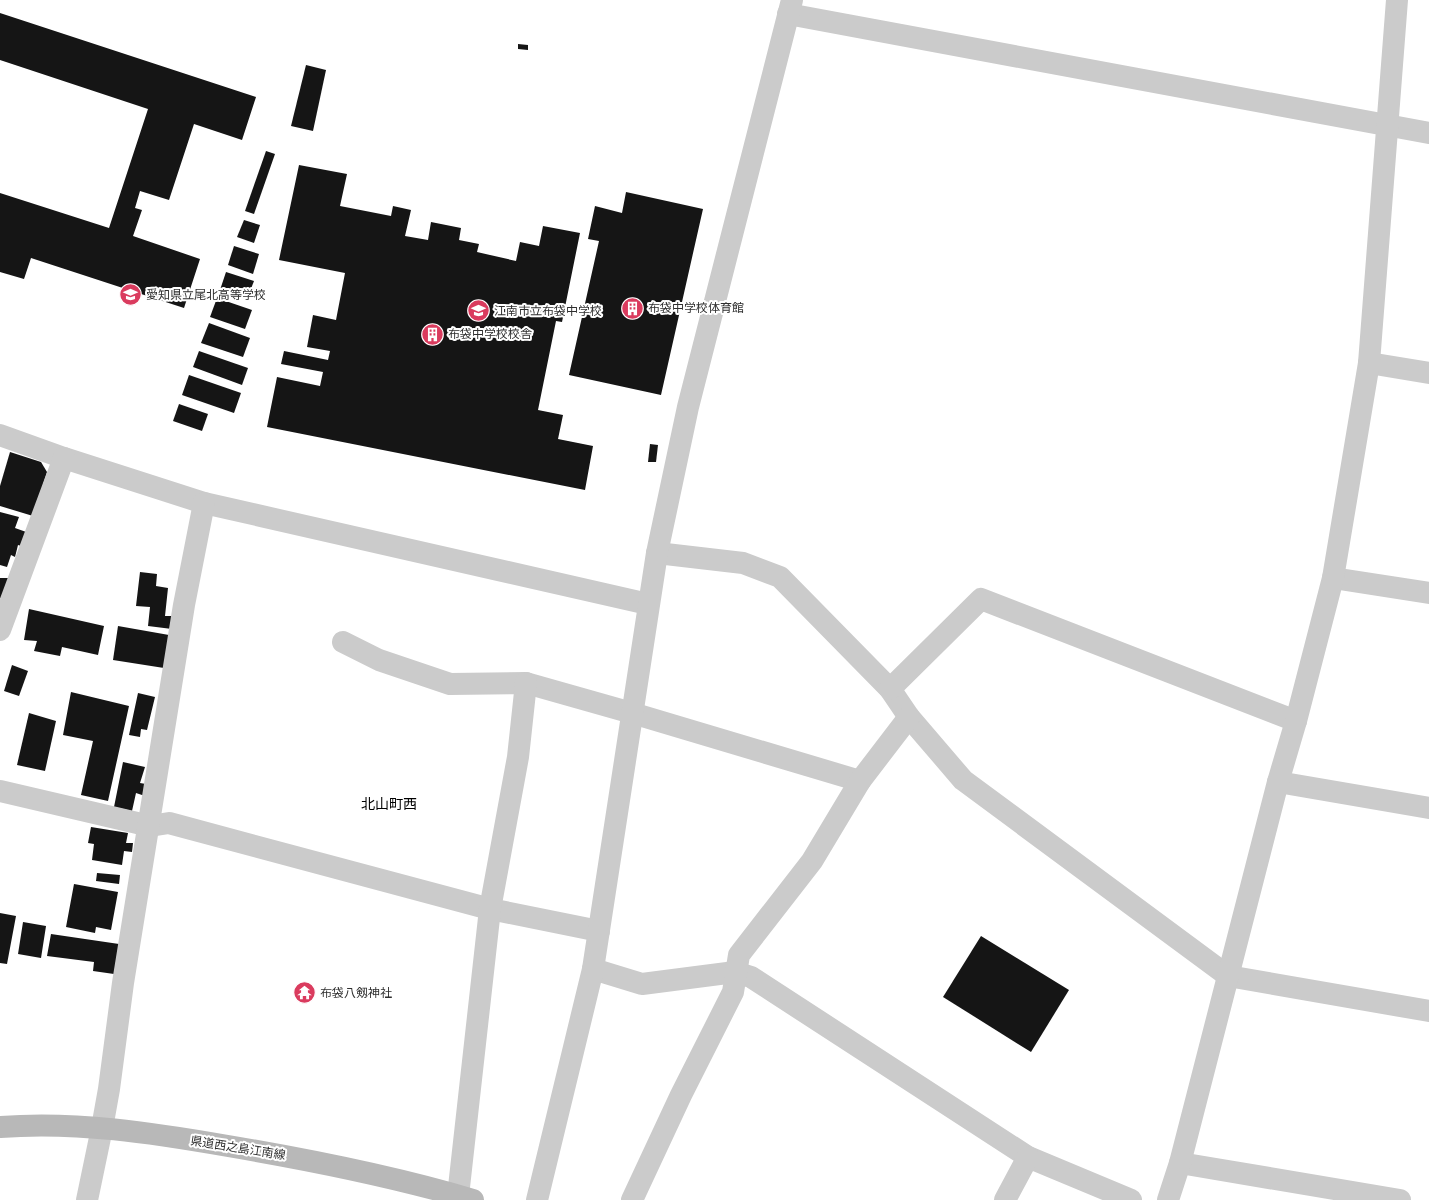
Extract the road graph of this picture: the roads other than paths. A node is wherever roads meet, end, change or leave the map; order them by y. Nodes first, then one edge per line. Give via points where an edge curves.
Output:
1 (1397, 0) edge
2 (790, 7) edge
3 (1387, 126) junction
4 (1429, 133) edge
5 (1369, 363) junction
6 (1429, 373) edge
7 (0, 435) edge
8 (64, 458) junction
9 (204, 503) junction
10 (657, 552) junction
11 (1333, 578) junction
12 (1429, 593) edge
13 (648, 604) junction
14 (0, 630) edge
15 (343, 642) dead end
16 (526, 683) junction
17 (890, 689) junction
18 (632, 712) junction
19 (909, 718) junction
20 (1296, 722) junction
21 (860, 781) junction
22 (1278, 782) junction
23 (0, 790) edge
24 (1429, 808) edge
25 (150, 826) junction
26 (490, 909) junction
27 (599, 930) junction
28 (592, 969) junction
29 (735, 972) junction
30 (1228, 976) junction
31 (1429, 1010) edge
32 (0, 1127) edge
33 (102, 1128) junction
34 (1028, 1157) junction
35 (1180, 1164) junction
36 (466, 1198) edge
37 (87, 1200) edge
38 (537, 1200) edge
39 (632, 1200) edge
40 (1006, 1200) edge
41 (1131, 1200) edge
42 (1168, 1200) edge
43 (1400, 1200) edge

1 - 3 street
2 - 3 street
2 - 10 street via 688,407
3 - 4 street
3 - 5 street
5 - 6 street
5 - 11 street
7 - 8 street
8 - 9 street
8 - 14 street
9 - 13 street
9 - 25 street via 184,605
10 - 13 street
10 - 17 street via 743,563 780,577
11 - 12 street
11 - 20 street
13 - 18 street
15 - 16 street via 379,660 450,684
16 - 18 street
16 - 26 street via 518,757
17 - 19 street
17 - 20 street via 981,599
18 - 21 street
18 - 27 street
19 - 21 street
19 - 30 street via 963,780
20 - 22 street
21 - 29 street via 812,862 739,955
22 - 24 street
22 - 30 street
23 - 25 street
25 - 26 street via 169,823
25 - 33 street via 123,983
26 - 27 street
26 - 36 street
27 - 28 street
28 - 29 street via 642,984
28 - 38 street
29 - 34 street via 751,977
29 - 39 street via 733,992
30 - 31 street
30 - 35 street
32 - 33 main road, 県道西之島江南線 via 35,1124
33 - 36 main road, 県道西之島江南線 via 202,1141 320,1161
33 - 37 street
34 - 40 street
34 - 41 street
35 - 42 street
35 - 43 street

